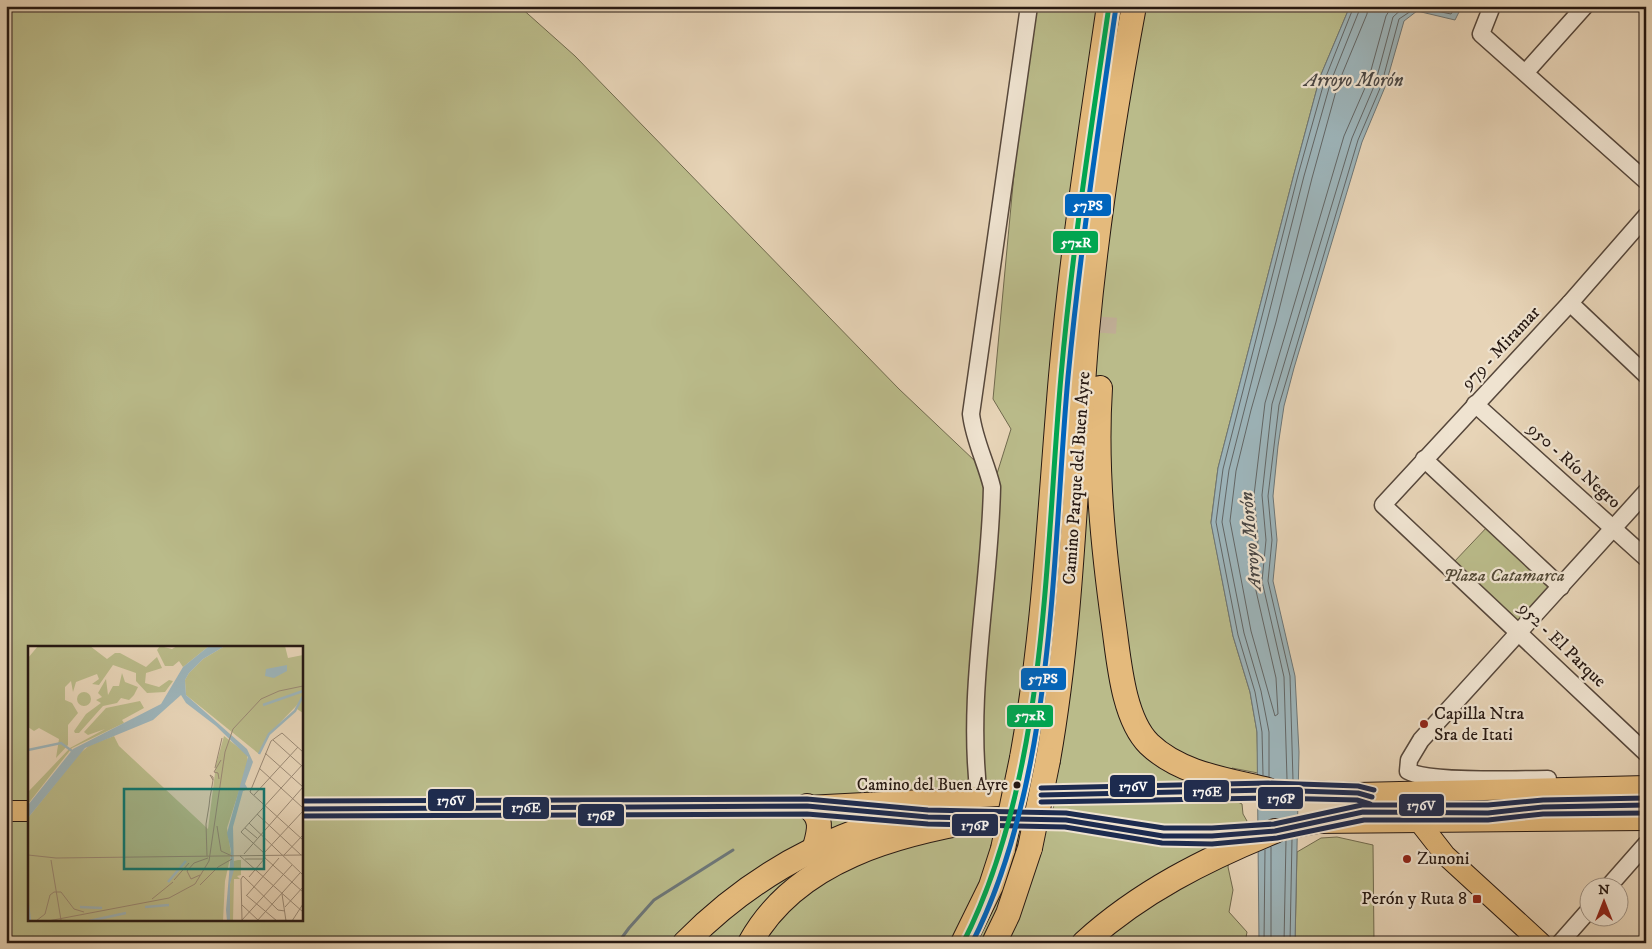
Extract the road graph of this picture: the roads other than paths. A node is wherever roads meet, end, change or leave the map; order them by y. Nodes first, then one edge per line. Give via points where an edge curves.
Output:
1 (1030, 6) edge
2 (1110, 6) edge
3 (1134, 6) edge
4 (1492, 6) edge
5 (1585, 6) edge
6 (1129, 35) junction
7 (1526, 72) junction
8 (1646, 181) edge
9 (1646, 216) edge
10 (1570, 303) junction
11 (1646, 375) edge
12 (1475, 404) junction
13 (1424, 459) junction
14 (1646, 492) edge
15 (1383, 505) joint
16 (1614, 528) junction
17 (1646, 558) edge
18 (1561, 586) junction
19 (1520, 632) junction
20 (1646, 753) edge
21 (1646, 785) edge
22 (1233, 787) junction
23 (1268, 790) joint
24 (1531, 790) junction
25 (1358, 793) junction
26 (975, 805) junction
27 (807, 806) junction
28 (302, 809) edge
29 (6, 811) edge
30 (28, 811) edge
31 (896, 815) junction
32 (1424, 818) junction
33 (1646, 820) edge
34 (1646, 830) edge
35 (1275, 831) joint
36 (1234, 841) junction
37 (1646, 844) edge
38 (815, 847) junction
39 (1618, 876) edge
40 (1580, 920) edge
41 (685, 943) edge
42 (750, 943) edge
43 (964, 943) edge
44 (994, 943) edge
45 (1084, 943) edge
46 (1541, 943) edge
47 (1560, 943) edge

1 - 26 street via 971,414 972,430 987,465 992,487 977,659
2 - 43 highway, Camino Parque del Buen Ayre, bridge via 1081,188 1033,696 1003,849
3 - 6 highway, Camino Parque del Buen Ayre
4 - 7 street via 1481,34
5 - 7 street
6 - 22 highway via 1098,417 1106,573 1127,697 1139,730 1162,756
6 - 44 highway, Camino Parque del Buen Ayre, bridge via 1106,175 1088,330 1056,714 1030,848 1008,914
7 - 8 street
9 - 10 street, 979 - Miramar
10 - 11 street
10 - 12 street, 979 - Miramar
12 - 13 street, 979 - Miramar
12 - 16 street, 950 - Río Negro
13 - 15 street, 979 - Miramar
13 - 18 street
14 - 16 street
15 - 19 street, 952 - El Parque
16 - 17 street, 950 - Río Negro
16 - 18 street
18 - 19 street
19 - 20 street, 952 - El Parque
19 - 21 street via 1421,740 1409,760 1408,772 1435,777 1624,780
21 - 24 main road
22 - 23 highway
22 - 26 main road
23 - 25 main road
24 - 25 main road
24 - 32 main road via 1492,799 1438,802
25 - 32 main road
26 - 27 main road
26 - 31 highway
26 - 31 main road
26 - 36 main road via 1163,836
26 - 42 highway via 952,824 898,838 842,859 819,872 770,912
27 - 28 main road
27 - 31 main road
27 - 38 highway via 816,812 820,822
29 - 30 main road
31 - 38 highway
32 - 33 main road
32 - 34 street via 1461,831
32 - 35 main road via 1318,823
32 - 46 main road via 1445,855
35 - 36 highway
36 - 45 highway via 1146,894
37 - 39 street
38 - 41 highway via 736,896
40 - 47 street

